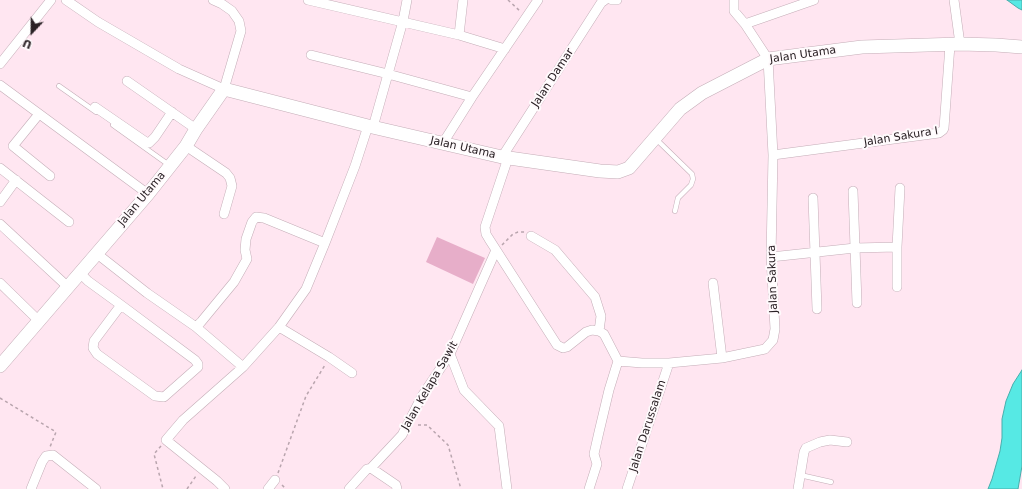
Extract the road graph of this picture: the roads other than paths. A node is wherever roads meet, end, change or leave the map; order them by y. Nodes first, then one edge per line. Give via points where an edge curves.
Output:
1 (51, 0) edge
2 (66, 0) edge
3 (213, 0) edge
4 (308, 0) edge
5 (407, 0) edge
6 (463, 0) edge
7 (538, 0) edge
8 (604, 0) edge
9 (612, 0) edge
10 (617, 0) edge
11 (734, 0) edge
12 (814, 0) edge
13 (954, 0) edge
14 (347, 4) edge
15 (403, 22) junction
16 (745, 24) junction
17 (459, 35) junction
18 (955, 44) junction
19 (1022, 47) edge
20 (505, 49) junction
21 (311, 55) dead end
22 (768, 58) junction
23 (0, 64) edge
24 (388, 74) junction
25 (127, 81) dead end
26 (0, 85) edge
27 (60, 86) dead end
28 (224, 89) junction
29 (472, 97) junction
30 (95, 107) dead end
31 (172, 112) junction
32 (38, 114) junction
33 (370, 127) junction
34 (196, 129) junction
35 (655, 138) junction
36 (443, 143) junction
37 (186, 146) junction
38 (773, 155) junction
39 (505, 158) junction
40 (170, 166) junction
41 (0, 168) edge
42 (50, 176) dead end
43 (16, 180) junction
44 (900, 188) dead end
45 (853, 191) dead end
46 (148, 194) junction
47 (813, 198) dead end
48 (0, 202) edge
49 (674, 211) dead end
50 (224, 214) dead end
51 (68, 222) dead end
52 (0, 224) edge
53 (531, 236) road end
54 (325, 243) junction
55 (897, 247) junction
56 (855, 248) junction
57 (496, 250) junction
58 (96, 253) junction
59 (815, 253) junction
60 (771, 257) junction
61 (80, 274) junction
62 (0, 283) edge
63 (713, 283) dead end
64 (68, 287) junction
65 (897, 287) dead end
66 (857, 303) dead end
67 (121, 305) junction
68 (817, 309) dead end
69 (39, 321) junction
70 (196, 327) junction
71 (279, 327) junction
72 (600, 331) junction
73 (450, 354) junction
74 (722, 358) junction
75 (618, 361) junction
76 (669, 363) junction
77 (0, 366) edge
78 (243, 367) junction
79 (352, 373) dead end
80 (847, 442) dead end
81 (370, 468) junction
82 (800, 476) junction
83 (275, 480) road end
84 (831, 482) dead end
85 (31, 489) edge
86 (96, 489) edge
87 (224, 489) edge
88 (268, 489) edge
89 (349, 489) edge
90 (398, 489) edge
91 (507, 489) edge
92 (590, 489) edge
93 (627, 489) edge
94 (798, 489) edge

1 - 23 street
2 - 28 street via 98,22 179,69
3 - 28 street via 232,11 241,31
4 - 14 street
5 - 15 street
6 - 17 street
7 - 20 street
8 - 39 street, Jalan Damar
9 - 10 street
11 - 16 street via 734,11
12 - 16 street
13 - 18 street, Jalan Sakura I
14 - 15 street
15 - 17 street
15 - 24 street
16 - 22 street
17 - 20 street
18 - 19 street, Jalan Utama
18 - 22 street, Jalan Utama via 862,47
18 - 38 street, Jalan Sakura I via 944,128 939,133
20 - 29 street
21 - 24 street
22 - 35 street, Jalan Utama via 702,93 680,109
22 - 38 street, Jalan Sakura
24 - 29 street
24 - 33 street
25 - 31 street
26 - 32 street
27 - 40 lane
28 - 33 street, Jalan Utama
28 - 34 street, Jalan Utama
29 - 36 street
30 - 31 street via 149,143
31 - 34 street
32 - 42 street via 13,146
32 - 46 street
33 - 36 street, Jalan Utama
33 - 54 street
34 - 37 street, Jalan Utama
35 - 39 street, Jalan Utama via 629,168 618,172
35 - 49 lane via 694,179 678,198
36 - 39 street, Jalan Utama
37 - 40 street, Jalan Utama
37 - 50 street via 230,178 232,186
38 - 60 street, Jalan Sakura
39 - 57 street, Jalan Damar via 485,227 486,234
40 - 46 street, Jalan Utama
41 - 43 street
43 - 48 street
43 - 51 street
44 - 55 street
45 - 56 street
46 - 58 street, Jalan Utama
47 - 59 street
52 - 64 street
53 - 72 street via 555,250 595,297 600,316
54 - 70 street via 256,217 246,239 247,259 229,288
54 - 71 street via 306,289
55 - 56 street
55 - 65 street
56 - 59 street
56 - 66 street
57 - 72 street, Jalan Damar via 557,344 563,348 567,347 586,332
57 - 73 street, Jalan Kelapa Sawit
58 - 61 street, Jalan Utama
58 - 70 street
59 - 60 street
59 - 68 street
60 - 74 street, Jalan Sakura via 775,329 773,340 765,349
61 - 64 street, Jalan Utama
61 - 67 street
62 - 69 street
63 - 74 street
64 - 69 street, Jalan Utama
67 - 67 street via 198,364 198,367 164,397 155,396 97,354 93,348 94,341
69 - 77 street, Jalan Utama
70 - 78 street
71 - 78 street
71 - 79 street
72 - 75 street
73 - 81 street, Jalan Kelapa Sawit via 422,396 402,435
73 - 91 street via 464,390 499,426
74 - 76 street, Jalan Sakura
75 - 76 street, Jalan Sakura
75 - 92 street via 594,454 597,464
76 - 93 street, Jalan Darussalam
78 - 87 street via 183,420 166,440
80 - 82 street via 830,440 808,447 804,452
81 - 89 street, Jalan Kelapa Sawit
81 - 90 street
82 - 84 lane
82 - 94 street
83 - 88 street
85 - 86 street via 42,462 46,456 53,455

